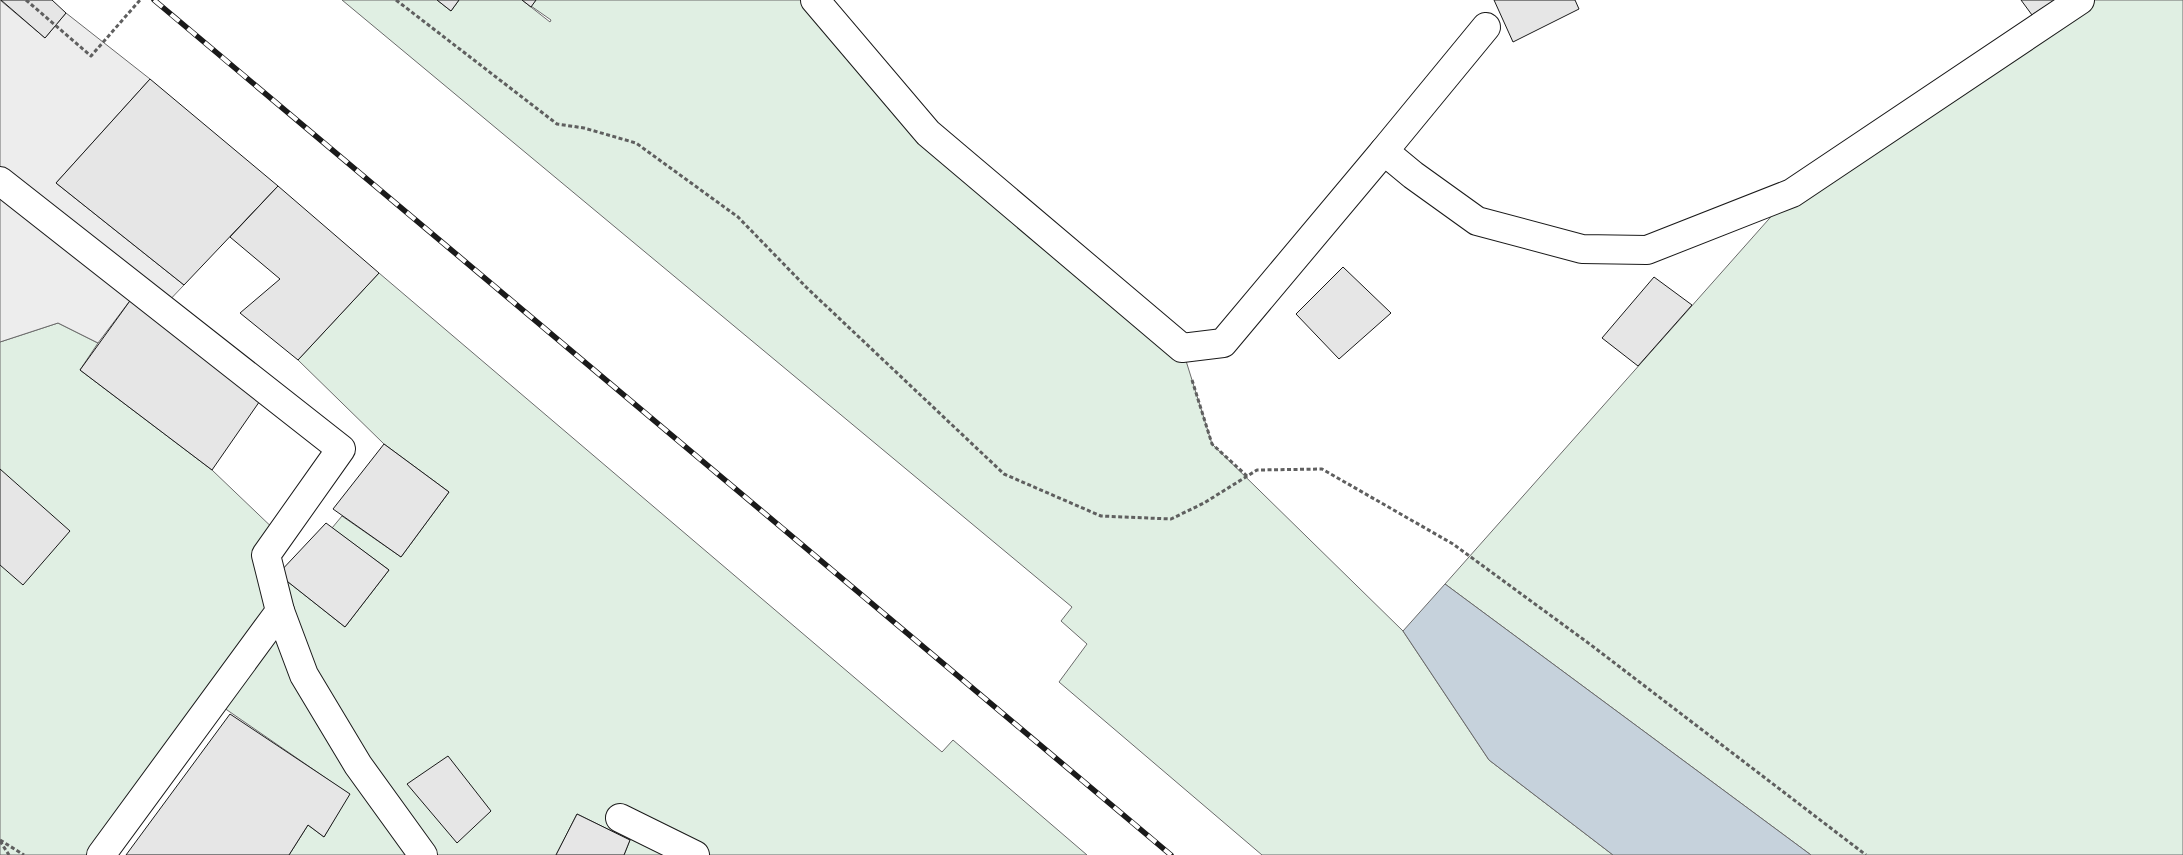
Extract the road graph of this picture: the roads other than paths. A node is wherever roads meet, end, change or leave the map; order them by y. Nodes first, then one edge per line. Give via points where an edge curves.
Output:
1 (815, 0) edge
2 (2080, 0) edge
3 (1486, 26) dead end
4 (1384, 151) junction
5 (0, 181) edge
6 (280, 611) junction
7 (620, 818) dead end
8 (101, 855) edge
9 (423, 855) edge
10 (695, 855) edge

1 - 4 street via 928,133 1182,348 1223,343
2 - 4 street via 1792,193 1647,250 1582,249 1477,222
3 - 4 street
5 - 6 street via 342,449 266,555
6 - 8 street
6 - 9 street via 304,674 358,764
7 - 10 street

